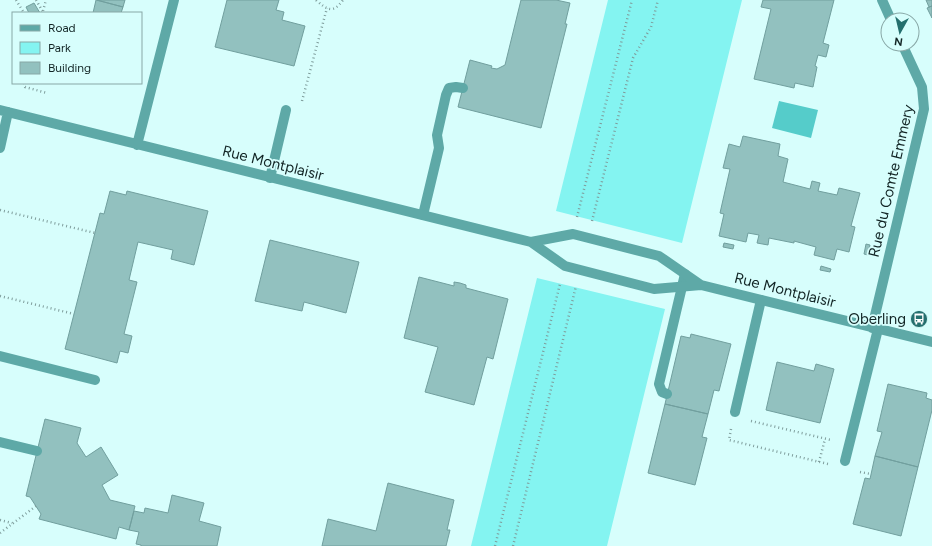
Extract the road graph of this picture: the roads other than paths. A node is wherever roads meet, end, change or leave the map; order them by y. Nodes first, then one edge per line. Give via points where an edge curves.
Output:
1 (174, 0) edge
2 (882, 0) edge
3 (887, 12) edge
4 (906, 52) edge
5 (463, 88) dead end
6 (286, 110) dead end
7 (4, 111) edge
8 (137, 145) junction
9 (0, 148) edge
10 (270, 178) junction
11 (423, 215) junction
12 (531, 242) junction
13 (685, 274) junction
14 (701, 284) junction
15 (682, 286) junction
16 (761, 300) junction
17 (875, 328) junction
18 (932, 342) edge
19 (0, 356) edge
20 (95, 380) dead end
21 (667, 394) dead end
22 (735, 414) road end
23 (0, 442) edge
24 (37, 451) dead end
25 (845, 462) dead end

1 - 8 street
2 - 3 street
4 - 17 street, Rue du Comte Emmery via 922,87 924,109
5 - 11 street via 450,88 446,95 436,134 439,148
6 - 10 street
7 - 8 street, Rue Montplaisir
7 - 9 street
8 - 10 street, Rue Montplaisir
10 - 11 street, Rue Montplaisir
11 - 12 street, Rue Montplaisir
12 - 13 street, Rue Montplaisir via 573,234 659,256
12 - 15 street, Rue Montplaisir via 565,266 654,289
13 - 14 street, Rue Montplaisir
13 - 15 street
14 - 15 street, Rue Montplaisir
14 - 16 street, Rue Montplaisir
15 - 21 street via 659,384 662,392
16 - 17 street, Rue Montplaisir
16 - 22 street
17 - 18 street, Rue Montplaisir
17 - 25 street, Rue du Comte Emmery
19 - 20 street
23 - 24 street

